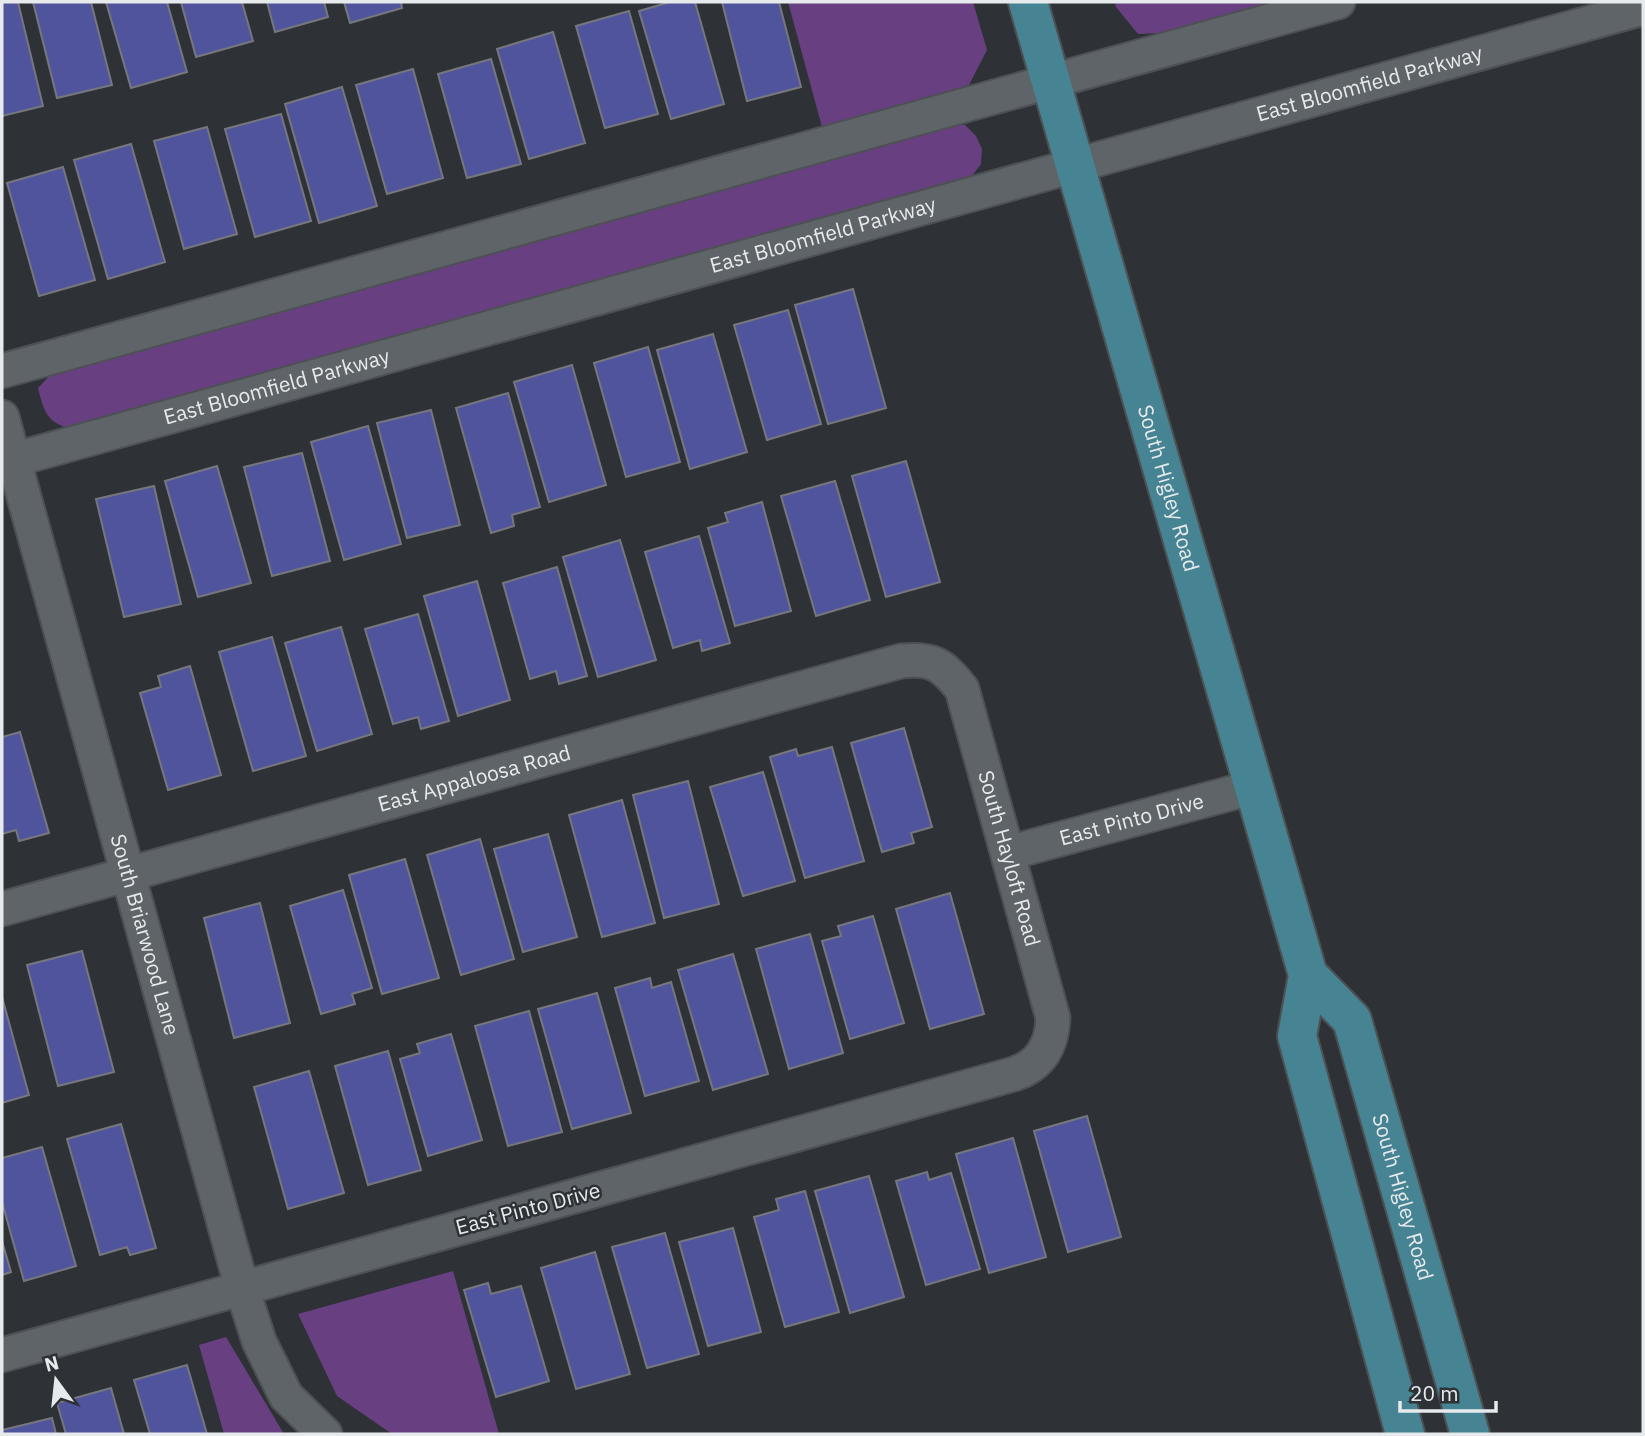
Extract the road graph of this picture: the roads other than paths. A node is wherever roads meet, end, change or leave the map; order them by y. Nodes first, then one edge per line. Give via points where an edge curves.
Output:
1 (1028, 2) edge
2 (1338, 2) edge
3 (1643, 8) edge
4 (1051, 82) junction
5 (1074, 165) junction
6 (2, 371) edge
7 (2, 417) edge
8 (8, 461) edge
9 (947, 671) joint
10 (1254, 787) junction
11 (1007, 853) junction
12 (128, 873) junction
13 (2, 909) edge
14 (1308, 975) junction
15 (1047, 1049) joint
16 (242, 1288) junction
17 (2, 1355) edge
18 (325, 1434) edge
19 (1405, 1434) edge
20 (1471, 1434) edge

1 - 4 main road, South Higley Road
2 - 4 street
3 - 5 street, East Bloomfield Parkway
4 - 5 main road, South Higley Road
4 - 6 street
5 - 8 street, East Bloomfield Parkway
5 - 10 main road, South Higley Road
7 - 8 street, South Briarwood Lane
8 - 12 street, South Briarwood Lane
9 - 11 street, South Hayloft Road via 962,689
9 - 12 street, East Appaloosa Road via 919,659 901,661
10 - 11 street, East Pinto Drive
10 - 14 main road, South Higley Road
11 - 15 street, South Hayloft Road via 1053,1017
12 - 13 street, East Appaloosa Road
12 - 16 street, South Briarwood Lane
14 - 19 main road, South Higley Road via 1297,1036
14 - 20 main road, South Higley Road via 1352,1020
15 - 16 street, East Pinto Drive via 1036,1062 1014,1074
16 - 17 street, East Pinto Drive
16 - 18 street, South Briarwood Lane via 259,1341 286,1396

